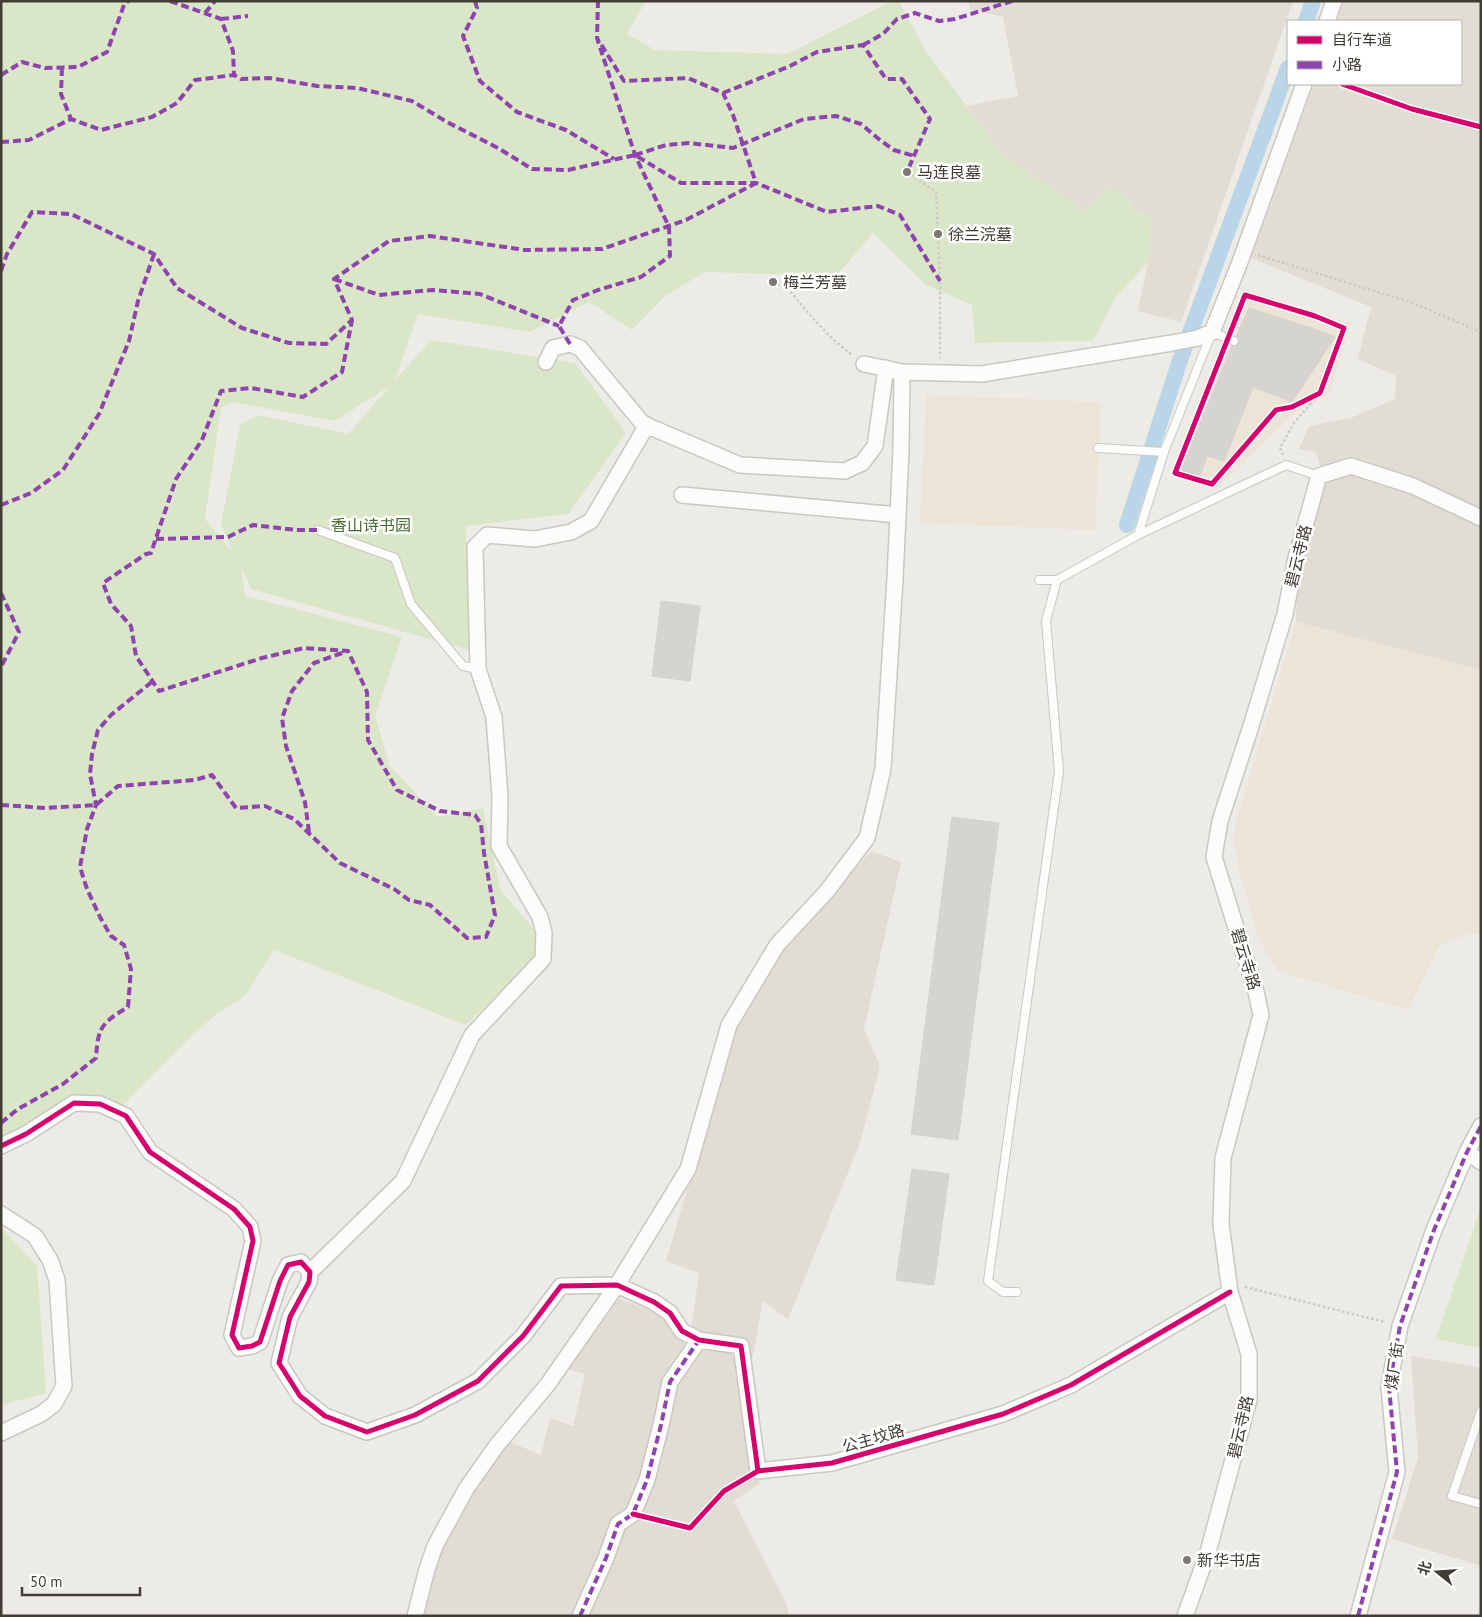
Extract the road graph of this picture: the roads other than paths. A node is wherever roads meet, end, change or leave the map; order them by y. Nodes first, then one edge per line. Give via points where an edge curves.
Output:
1 (1334, 1) edge
2 (1327, 20) edge
3 (1304, 85) edge
4 (1205, 335) junction
5 (1234, 341) dead end
6 (546, 362) dead end
7 (864, 364) road end
8 (886, 368) junction
9 (902, 372) junction
10 (647, 425) junction
11 (1098, 448) dead end
12 (1164, 452) junction
13 (1319, 476) junction
14 (682, 495) dead end
15 (898, 515) junction
16 (1481, 518) edge
17 (318, 530) dead end
18 (1138, 535) junction
19 (1039, 580) dead end
20 (1057, 580) junction
21 (478, 669) junction
22 (1481, 1126) edge
23 (1, 1146) edge
24 (1467, 1152) junction
25 (1481, 1162) edge
26 (1, 1214) edge
27 (310, 1272) junction
28 (617, 1285) junction
29 (1229, 1287) junction
30 (1017, 1292) dead end
31 (699, 1340) junction
32 (1481, 1411) edge
33 (1, 1433) edge
34 (1481, 1504) edge
35 (415, 1616) edge
36 (580, 1616) edge
37 (1184, 1616) edge
38 (1358, 1616) edge

1 - 2 street
3 - 4 street via 1244,251
4 - 5 lane
4 - 9 street via 982,374
4 - 12 lane
6 - 10 street via 553,348 570,344 580,348
7 - 8 street
8 - 9 street
8 - 10 street via 874,446 862,463 846,471 740,465
9 - 15 street
10 - 21 street via 591,521 571,532 535,539 487,535 475,546
11 - 12 lane
12 - 18 lane
13 - 16 street via 1351,466 1413,486
13 - 18 lane via 1286,464
13 - 29 street, 碧云寺路 via 1296,558 1285,614 1220,821 1214,857 1261,1014 1223,1158 1221,1224
14 - 15 street
15 - 28 street via 883,769 866,838 827,891 777,945 729,1025 688,1169
17 - 21 lane via 395,558 411,604 463,666
18 - 20 lane
19 - 20 lane
20 - 30 lane via 1046,621 1059,771 988,1280 1004,1292
21 - 27 street via 494,717 500,796 499,846 540,917 544,933 543,959 472,1035 403,1181
22 - 24 street, 煤厂街
23 - 27 street via 74,1103 100,1104 126,1116 150,1152 234,1209 250,1227 253,1241 232,1335 239,1348 260,1342 288,1265 301,1262
24 - 25 street
24 - 38 street, 煤厂街 via 1434,1230 1400,1326 1389,1387 1396,1472
26 - 33 street via 35,1236 50,1260 57,1280 64,1386 54,1404 41,1414
27 - 28 street via 309,1282 290,1317 279,1363 300,1396 325,1416 367,1432 415,1415 478,1381 522,1336 561,1286
28 - 31 street, 公主坟路 via 654,1302 670,1313 682,1331
28 - 35 street via 548,1384 497,1445 466,1489 435,1546
29 - 31 street, 公主坟路 via 1071,1385 1003,1414 832,1463 758,1471 741,1346
29 - 37 street, 碧云寺路 via 1249,1354 1249,1400 1208,1552
31 - 36 street via 670,1382 647,1480 633,1514 618,1524
32 - 34 lane via 1452,1496

